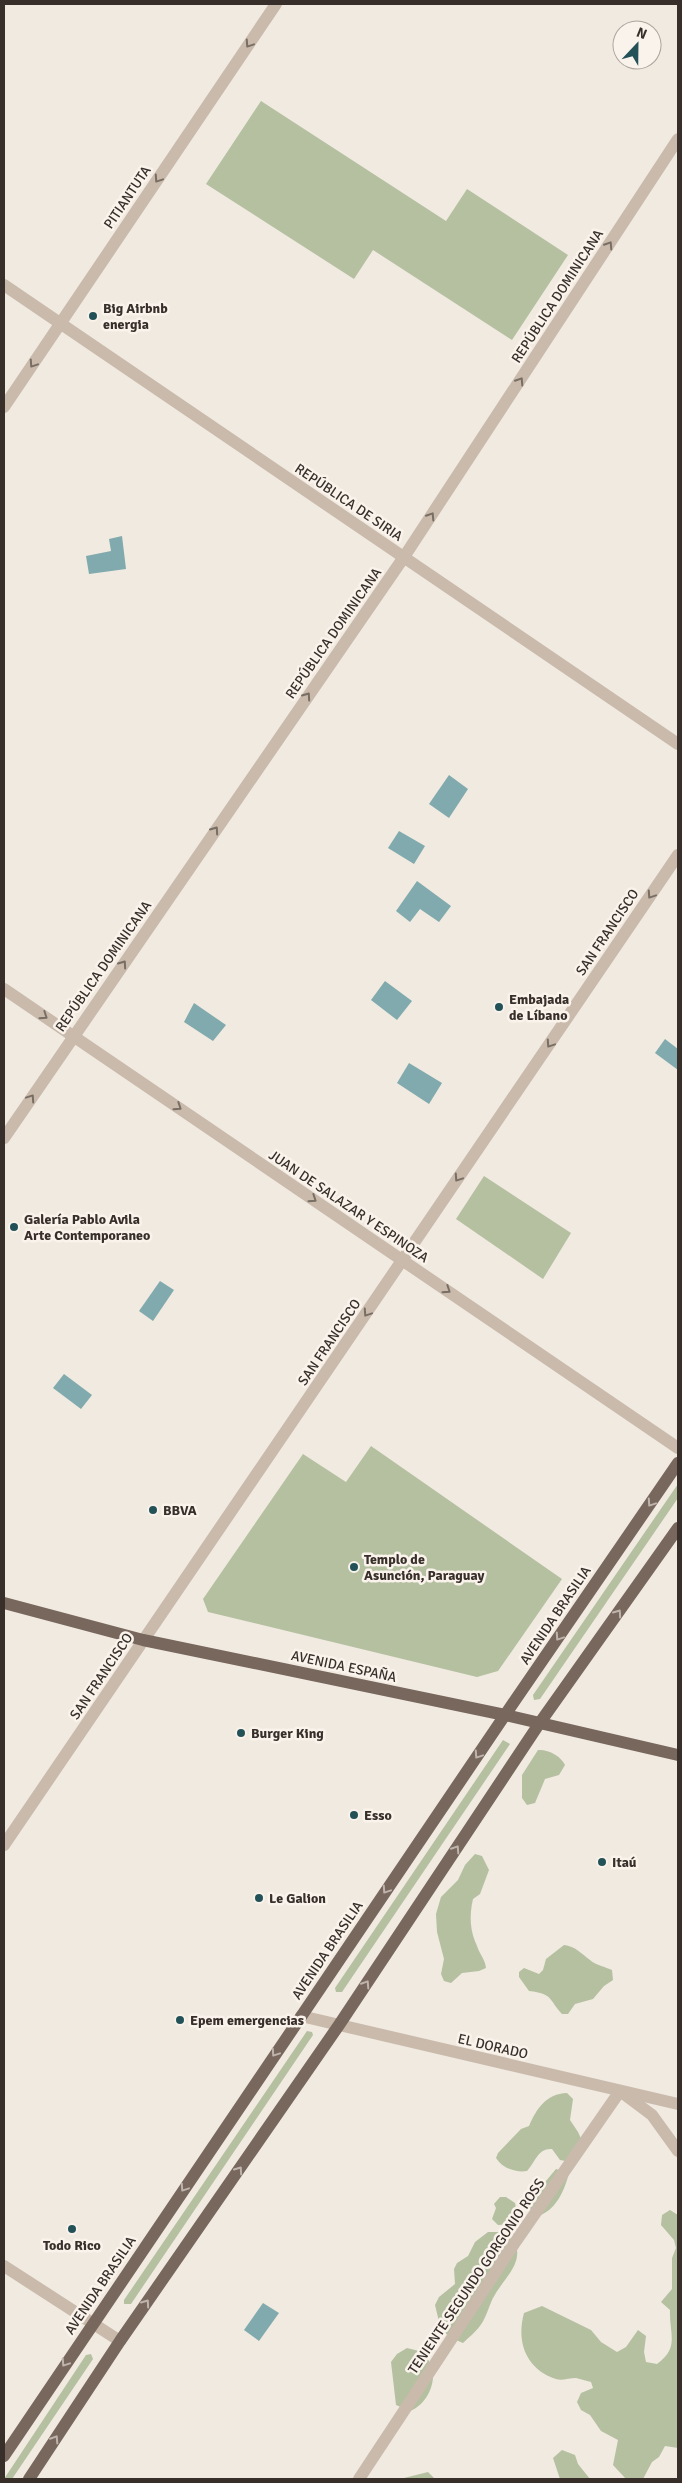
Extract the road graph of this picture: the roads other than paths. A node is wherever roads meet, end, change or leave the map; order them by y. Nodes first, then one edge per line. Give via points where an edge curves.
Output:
1 (276, 4) edge
2 (678, 139) edge
3 (4, 285) edge
4 (61, 323) junction
5 (4, 407) edge
6 (404, 557) junction
7 (678, 744) edge
8 (678, 855) edge
9 (4, 988) edge
10 (73, 1036) junction
11 (4, 1138) edge
12 (402, 1260) junction
13 (678, 1448) edge
14 (678, 1463) edge
15 (678, 1528) edge
16 (4, 1604) edge
17 (143, 1640) junction
18 (505, 1715) junction
19 (539, 1724) junction
20 (678, 1755) edge
21 (4, 1845) edge
22 (301, 2016) junction
23 (340, 2025) junction
24 (620, 2091) junction
25 (678, 2104) edge
26 (678, 2151) edge
27 (4, 2266) edge
28 (92, 2322) junction
29 (120, 2341) junction
30 (4, 2456) edge
31 (28, 2479) edge
32 (359, 2479) edge

1 -> 4 street, PITIANTUTA
6 -> 2 street, REPÚBLICA DOMINICANA
3 - 4 street, REPÚBLICA DE SIRIA
4 -> 5 street, PITIANTUTA
4 - 6 street, REPÚBLICA DE SIRIA
6 - 7 street, REPÚBLICA DE SIRIA
10 -> 6 street, REPÚBLICA DOMINICANA
8 -> 12 street, SAN FRANCISCO
9 -> 10 street, JUAN DE SALAZAR Y ESPINOZA
11 -> 10 street, REPÚBLICA DOMINICANA
10 -> 12 street, JUAN DE SALAZAR Y ESPINOZA
12 -> 13 street, JUAN DE SALAZAR Y ESPINOZA
12 -> 17 street, SAN FRANCISCO
14 -> 18 main road, AVENIDA BRASILIA
19 -> 15 main road
16 - 17 main road, AVENIDA ESPAÑA
17 - 18 main road, AVENIDA ESPAÑA
17 - 21 street, SAN FRANCISCO
18 - 19 main road, AVENIDA ESPAÑA
18 -> 22 main road, AVENIDA BRASILIA
19 - 20 main road, AVENIDA ESPAÑA
23 -> 19 main road
22 - 23 street, EL DORADO
22 -> 28 main road, AVENIDA BRASILIA
23 - 24 street, EL DORADO
29 -> 23 main road
24 - 25 street, EL DORADO
24 - 26 street via 652,2115
24 - 32 street, TENIENTE SEGUNDO GORGONIO ROSS via 516,2241
27 - 28 street
28 - 29 street
28 -> 30 main road, AVENIDA BRASILIA
31 -> 29 main road

